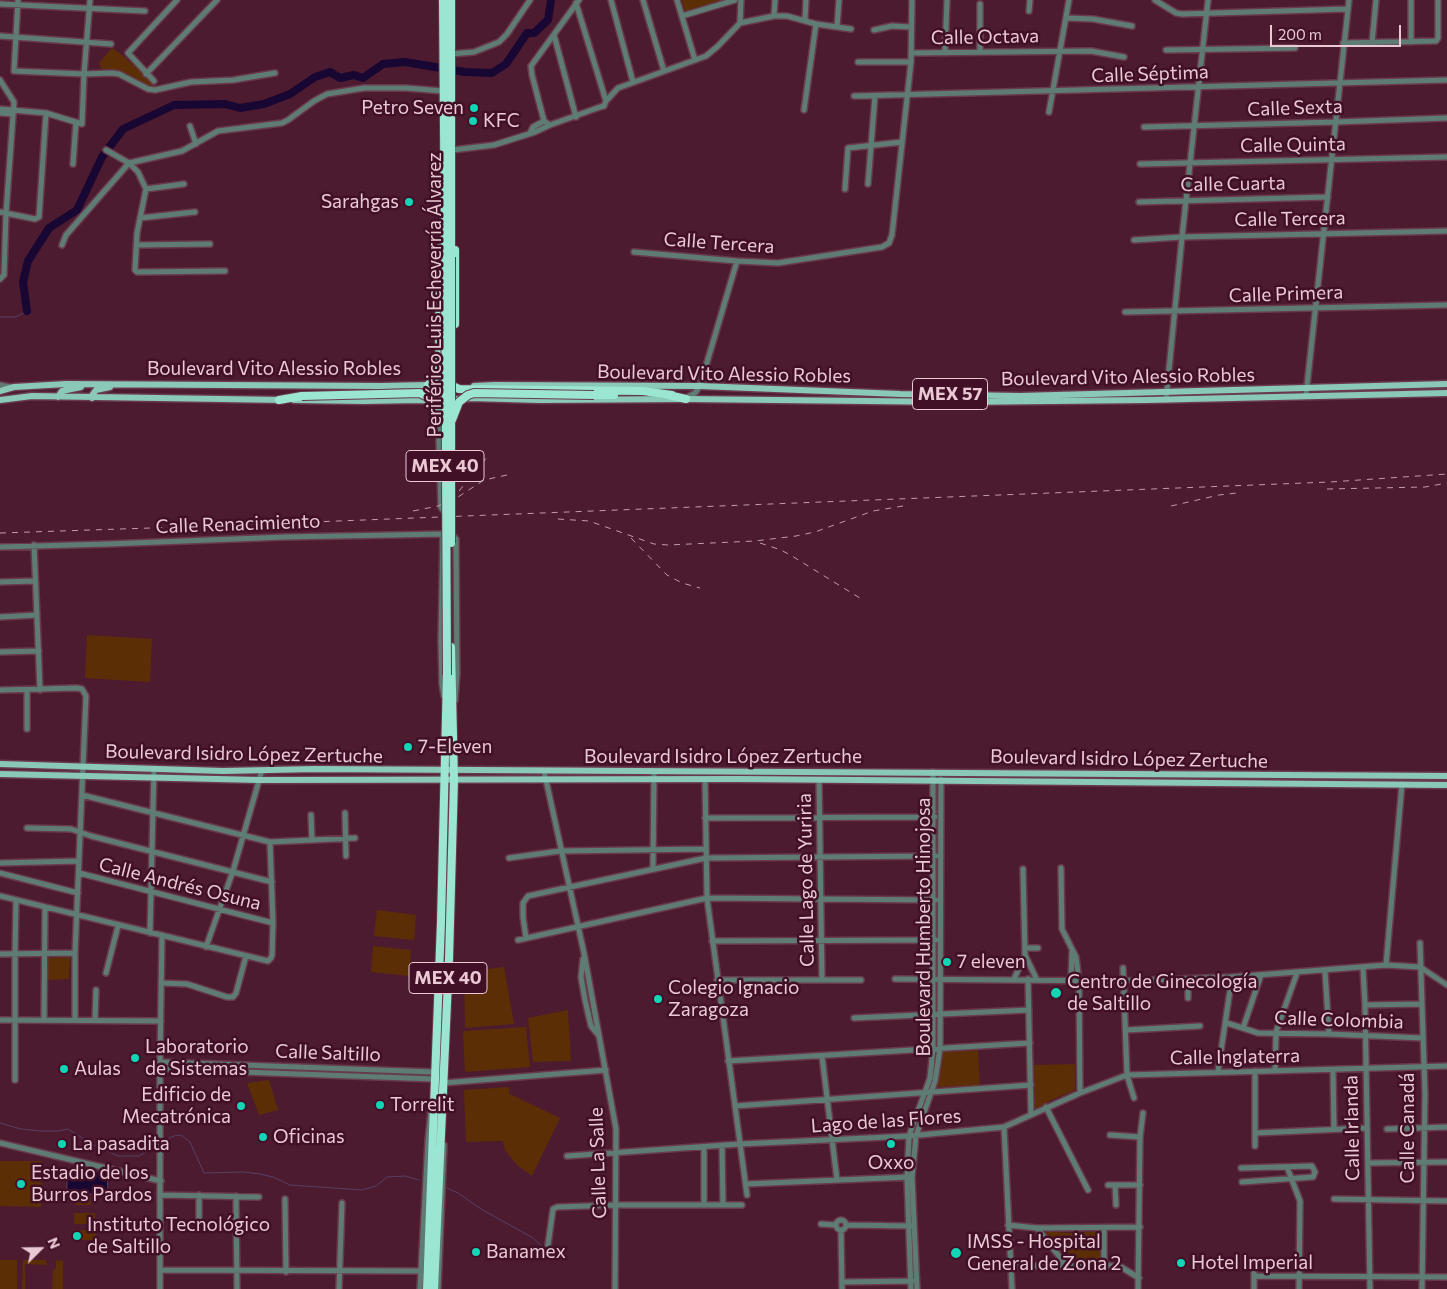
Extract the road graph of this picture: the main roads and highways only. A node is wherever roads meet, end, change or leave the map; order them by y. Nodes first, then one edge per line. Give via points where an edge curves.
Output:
1 (443, 0) edge
2 (451, 0) edge
3 (449, 58) junction
4 (447, 82) junction
5 (451, 212) junction
6 (444, 227) junction
7 (448, 257) junction
8 (454, 368) junction
9 (439, 371) junction
10 (137, 383) junction
11 (89, 384) junction
12 (129, 384) junction
13 (1447, 384) edge
14 (416, 385) junction
15 (428, 385) junction
16 (453, 387) junction
17 (0, 391) edge
18 (1306, 392) junction
19 (1281, 393) junction
20 (1445, 393) edge
21 (900, 394) junction
22 (672, 395) junction
23 (58, 397) junction
24 (92, 398) junction
25 (134, 398) junction
26 (686, 398) junction
27 (0, 400) edge
28 (279, 400) junction
29 (417, 400) junction
30 (427, 400) junction
31 (438, 401) junction
32 (900, 402) junction
33 (438, 412) road end
34 (447, 427) junction
35 (450, 704) junction
36 (0, 764) edge
37 (444, 770) junction
38 (454, 770) junction
39 (0, 774) edge
40 (1175, 774) junction
41 (1243, 775) junction
42 (1447, 775) edge
43 (654, 776) junction
44 (738, 776) junction
45 (1322, 776) junction
46 (454, 780) junction
47 (444, 781) junction
48 (1175, 782) junction
49 (1243, 783) junction
50 (1321, 783) junction
51 (1447, 785) edge
52 (440, 922) junction
53 (449, 959) junction
54 (446, 1033) junction
55 (434, 1076) junction
56 (433, 1234) junction
57 (427, 1289) edge
58 (434, 1289) edge

1 - 3 highway, Periférico Luis Echeverría Álvarez / MEX 40
2 - 3 highway, Periférico Luis Echeverría Álvarez / MEX 40
3 - 4 highway, Periférico Luis Echeverría Álvarez / MEX 40
4 - 5 highway, Periférico Luis Echeverría Álvarez / MEX 40 via 452,150
4 - 6 highway, Periférico Luis Echeverría Álvarez / MEX 40 via 443,90
5 - 7 highway, Periférico Luis Echeverría Álvarez / MEX 40
5 - 8 highway via 455,227
6 - 7 highway, Periférico Luis Echeverría Álvarez / MEX 40
6 - 9 highway via 440,239
7 - 34 highway, Periférico Luis Echeverría Álvarez / MEX 40, bridge
8 - 9 highway via 446,374
8 - 16 highway
9 - 15 highway
9 - 16 highway
10 - 12 main road, Boulevard Vito Alessio Robles
10 - 14 main road, Boulevard Vito Alessio Robles
10 - 25 main road via 138,391
11 - 12 main road, Boulevard Vito Alessio Robles
11 - 17 main road, Boulevard Vito Alessio Robles via 50,384
11 - 23 main road via 64,390
12 - 24 main road via 96,390
13 - 18 main road, Boulevard Vito Alessio Robles / MEX 57
14 - 15 main road, Boulevard Vito Alessio Robles / MEX 57
14 - 29 main road via 419,392
15 - 16 main road, Boulevard Vito Alessio Robles / MEX 57
16 - 21 main road, Boulevard Vito Alessio Robles / MEX 57 via 700,386
16 - 22 highway via 643,391
16 - 30 highway
16 - 31 main road
18 - 19 main road, Boulevard Vito Alessio Robles / MEX 57
18 - 20 main road, Boulevard Vito Alessio Robles / MEX 57
19 - 21 main road, Boulevard Vito Alessio Robles / MEX 57
19 - 32 main road, Boulevard Vito Alessio Robles / MEX 57 via 1166,400
21 - 32 main road
22 - 26 highway
22 - 34 highway, bridge via 474,393 460,402
23 - 24 main road, Boulevard Vito Alessio Robles
23 - 27 main road, Boulevard Vito Alessio Robles
24 - 25 main road, Boulevard Vito Alessio Robles
25 - 28 main road, Boulevard Vito Alessio Robles
26 - 31 main road, Boulevard Vito Alessio Robles / MEX 57 via 470,398
26 - 32 main road, Boulevard Vito Alessio Robles / MEX 57
28 - 29 main road, Boulevard Vito Alessio Robles
28 - 34 highway, bridge via 302,396 420,393 435,400
29 - 30 main road, Boulevard Vito Alessio Robles / MEX 57
30 - 31 main road, Boulevard Vito Alessio Robles / MEX 57
30 - 33 main road
34 - 35 highway, Periférico Luis Echeverría Álvarez / MEX 40, bridge
35 - 37 highway, Periférico Luis Echeverría Álvarez / MEX 40
35 - 38 highway, Periférico Luis Echeverría Álvarez / MEX 40
36 - 37 main road, Boulevard Isidro López Zertuche via 223,771
37 - 38 main road, Boulevard Isidro López Zertuche
37 - 47 highway, Periférico Luis Echeverría Álvarez / MEX 40
38 - 43 main road, Boulevard Isidro López Zertuche
38 - 46 highway, Periférico Luis Echeverría Álvarez / MEX 40
39 - 47 main road, Boulevard Isidro López Zertuche
40 - 41 main road, Boulevard Isidro López Zertuche
40 - 44 main road, Boulevard Isidro López Zertuche via 933,772
40 - 48 main road
41 - 45 main road, Boulevard Isidro López Zertuche
41 - 49 main road
42 - 45 main road, Boulevard Isidro López Zertuche
43 - 44 main road, Boulevard Isidro López Zertuche
43 - 44 main road, Boulevard Isidro López Zertuche via 705,779
43 - 46 main road, Boulevard Isidro López Zertuche
44 - 48 main road, Boulevard Isidro López Zertuche via 819,780
45 - 50 main road
46 - 47 main road, Boulevard Isidro López Zertuche
46 - 53 highway, Periférico Luis Echeverría Álvarez / MEX 40
47 - 52 highway, Periférico Luis Echeverría Álvarez / MEX 40
48 - 49 main road, Boulevard Isidro López Zertuche
49 - 50 main road, Boulevard Isidro López Zertuche
50 - 51 main road, Boulevard Isidro López Zertuche
52 - 53 highway
52 - 55 highway, Periférico Luis Echeverría Álvarez / MEX 40
53 - 54 highway, Periférico Luis Echeverría Álvarez / MEX 40
54 - 55 highway
54 - 56 highway, Periférico Luis Echeverría Álvarez / MEX 40
55 - 56 highway, Periférico Luis Echeverría Álvarez / MEX 40
56 - 57 highway, Periférico Luis Echeverría Álvarez
56 - 58 highway, Periférico Luis Echeverría Álvarez

